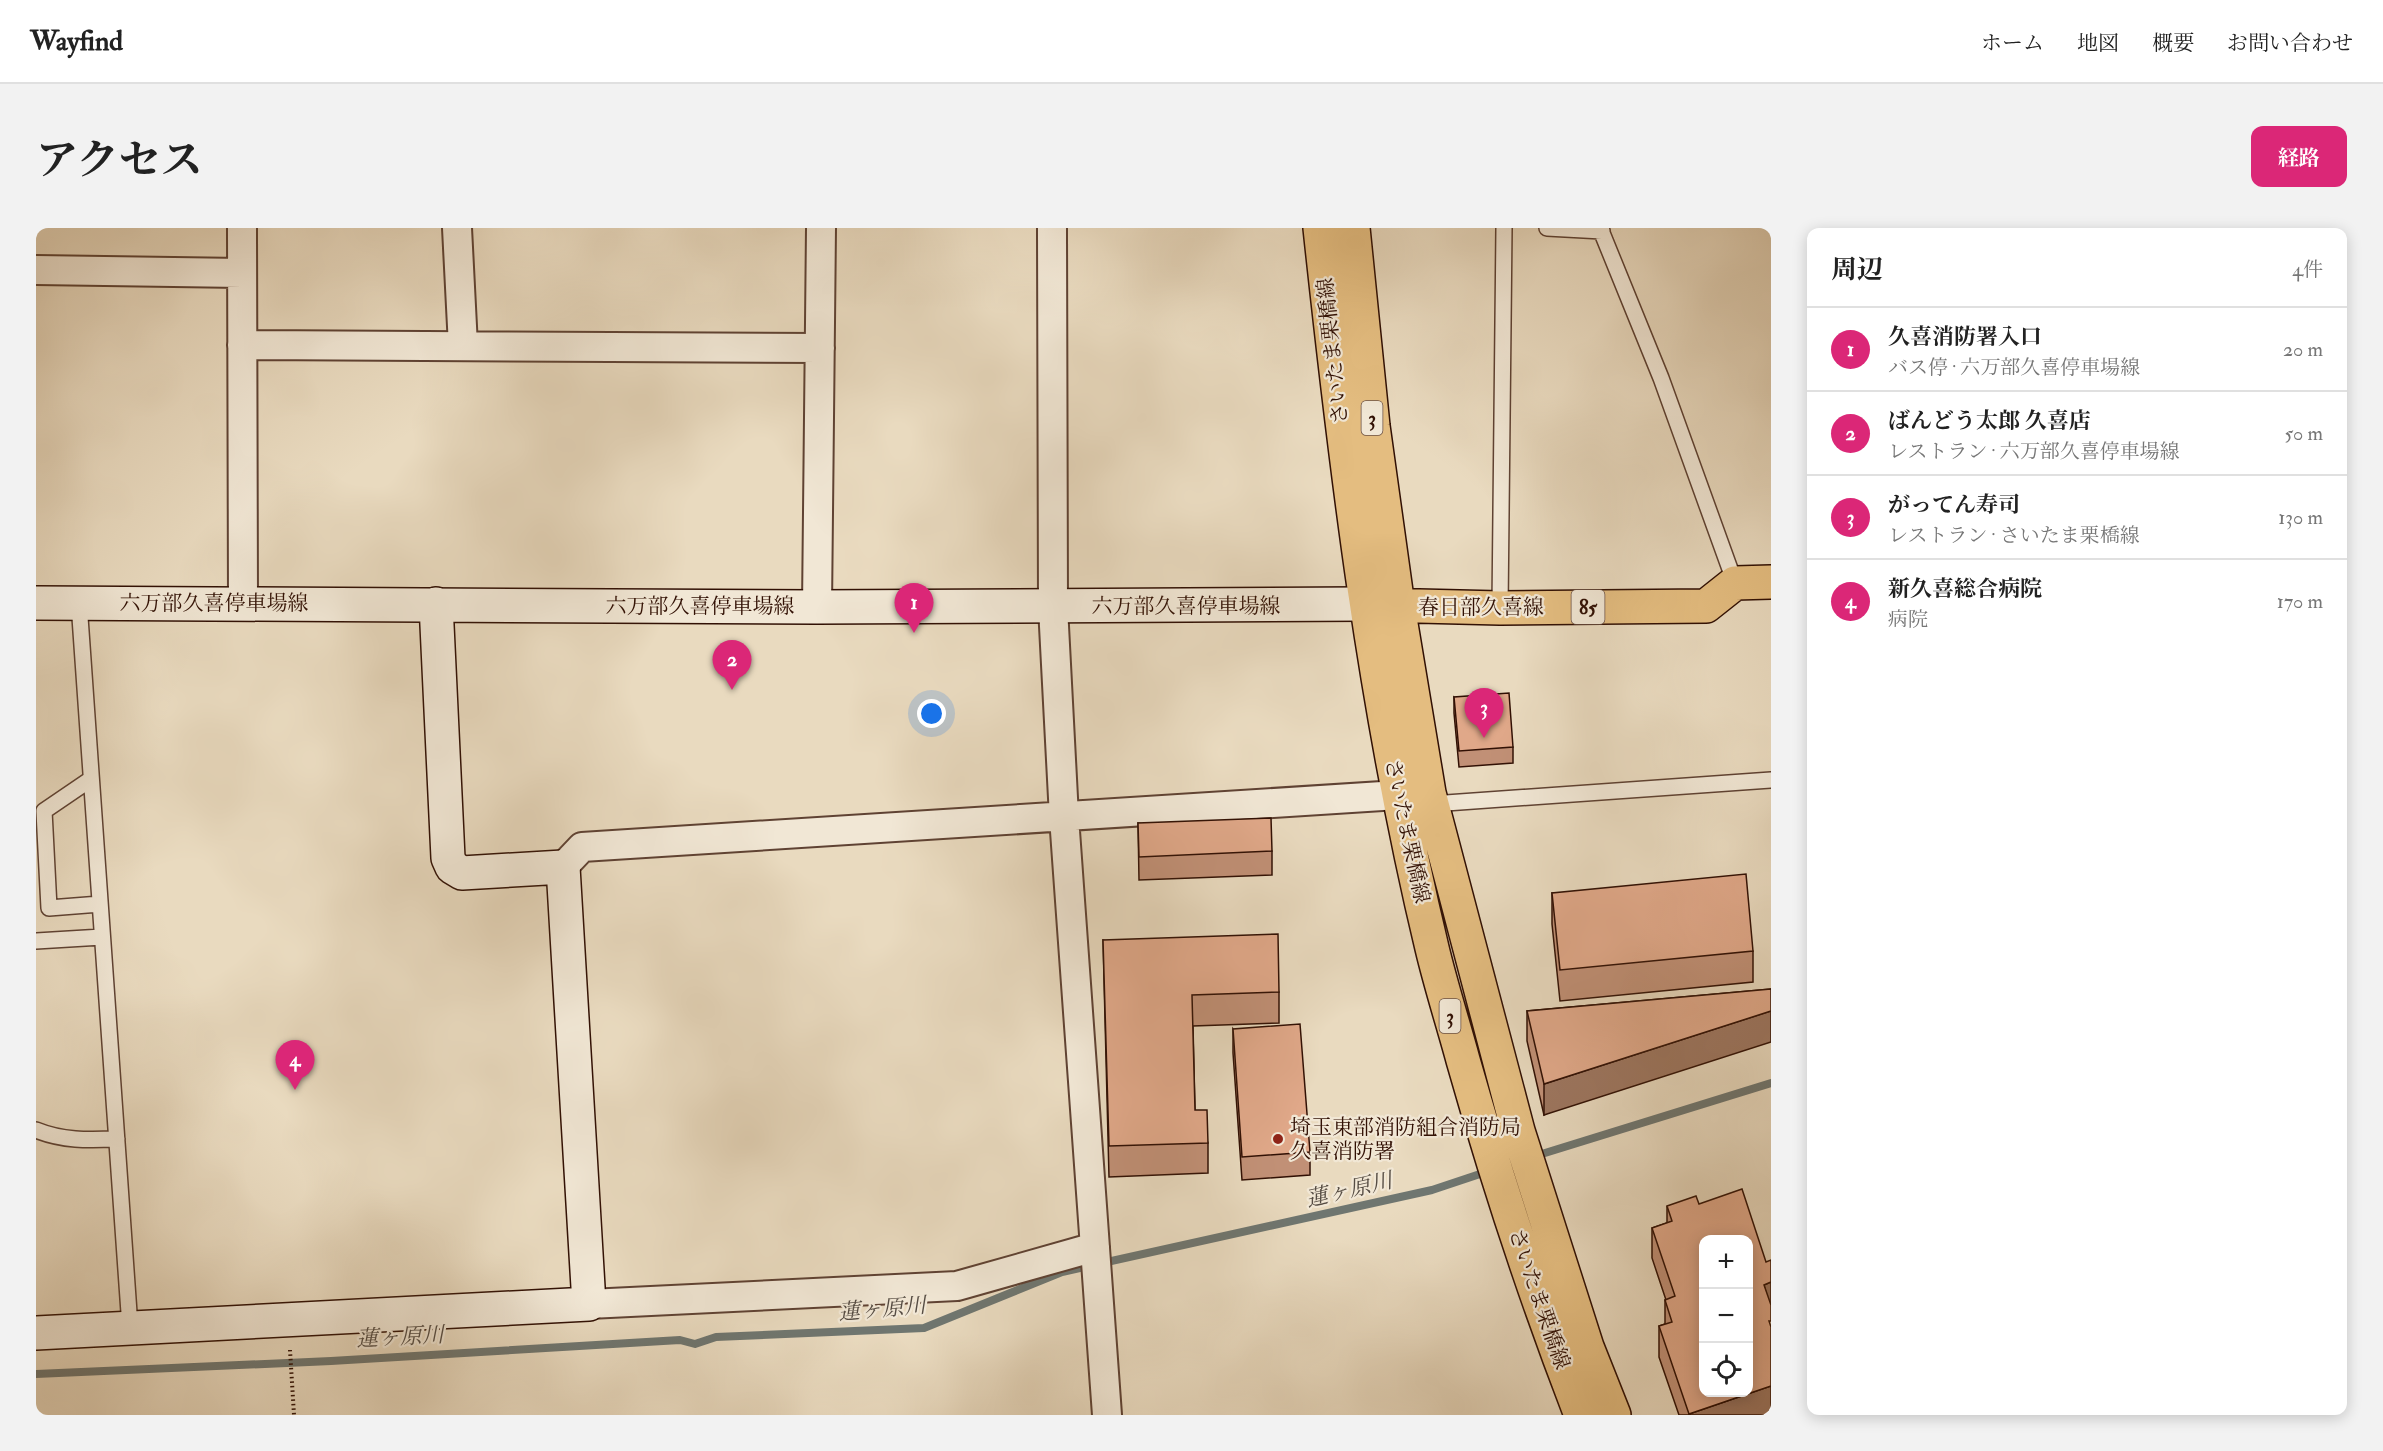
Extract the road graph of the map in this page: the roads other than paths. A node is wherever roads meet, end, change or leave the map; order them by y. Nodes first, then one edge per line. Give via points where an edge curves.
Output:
1 (242, 228) edge
2 (457, 228) edge
3 (821, 228) edge
4 (1052, 228) edge
5 (1320, 228) edge
6 (1353, 228) edge
7 (1504, 228) edge
8 (1547, 228) edge
9 (1601, 230) edge
10 (36, 270) edge
11 (242, 273) junction
12 (242, 345) junction
13 (463, 346) junction
14 (820, 348) junction
15 (1771, 582) edge
16 (1736, 584) junction
17 (36, 603) edge
18 (79, 603) junction
19 (243, 603) junction
20 (436, 604) junction
21 (1365, 604) junction
22 (1398, 606) junction
23 (817, 607) junction
24 (1053, 607) junction
25 (1500, 608) junction
26 (92, 779) junction
27 (1771, 780) edge
28 (1398, 795) junction
29 (1432, 804) junction
30 (1064, 817) junction
31 (563, 867) junction
32 (100, 904) junction
33 (102, 937) junction
34 (36, 941) edge
35 (36, 1130) edge
36 (117, 1139) junction
37 (1095, 1248) junction
38 (589, 1304) junction
39 (130, 1327) junction
40 (36, 1333) edge
41 (1107, 1415) edge
42 (1581, 1415) edge
43 (1614, 1415) edge

1 - 11 street
2 - 13 street
3 - 14 street
4 - 24 street
5 - 21 main road, さいたま栗橋線 / 3
6 - 22 main road, さいたま栗橋線 / 3 via 1373,426
7 - 25 lane
8 - 9 lane
9 - 16 lane via 1661,378
10 - 11 street
11 - 12 street
12 - 13 street
12 - 19 street
13 - 14 street
14 - 23 street
15 - 16 main road
16 - 25 main road, 春日部久喜線 / 85 via 1706,606
17 - 18 street, 六万部久喜停車場線
18 - 19 street, 六万部久喜停車場線
18 - 26 lane
19 - 20 street, 六万部久喜停車場線
20 - 23 street, 六万部久喜停車場線
20 - 31 street via 448,858 452,867 462,873
21 - 22 main road, 春日部久喜線 / 85
21 - 24 street, 六万部久喜停車場線
21 - 28 main road, さいたま栗橋線 / 3
22 - 25 main road, 春日部久喜線 / 85
22 - 29 main road, さいたま栗橋線 / 3
23 - 24 street, 六万部久喜停車場線
24 - 30 street
26 - 32 lane
26 - 32 lane via 44,811 49,908
27 - 29 lane
28 - 30 street
28 - 42 main road, さいたま栗橋線 / 3 via 1432,951 1485,1138
29 - 43 main road, さいたま栗橋線 / 3 via 1518,1131 1587,1347
30 - 31 street via 582,847
30 - 37 street
31 - 38 street
32 - 33 lane
33 - 34 lane
33 - 36 lane
35 - 36 lane via 75,1141
36 - 39 lane
37 - 38 street via 957,1287
37 - 41 street
38 - 39 street
39 - 40 street

